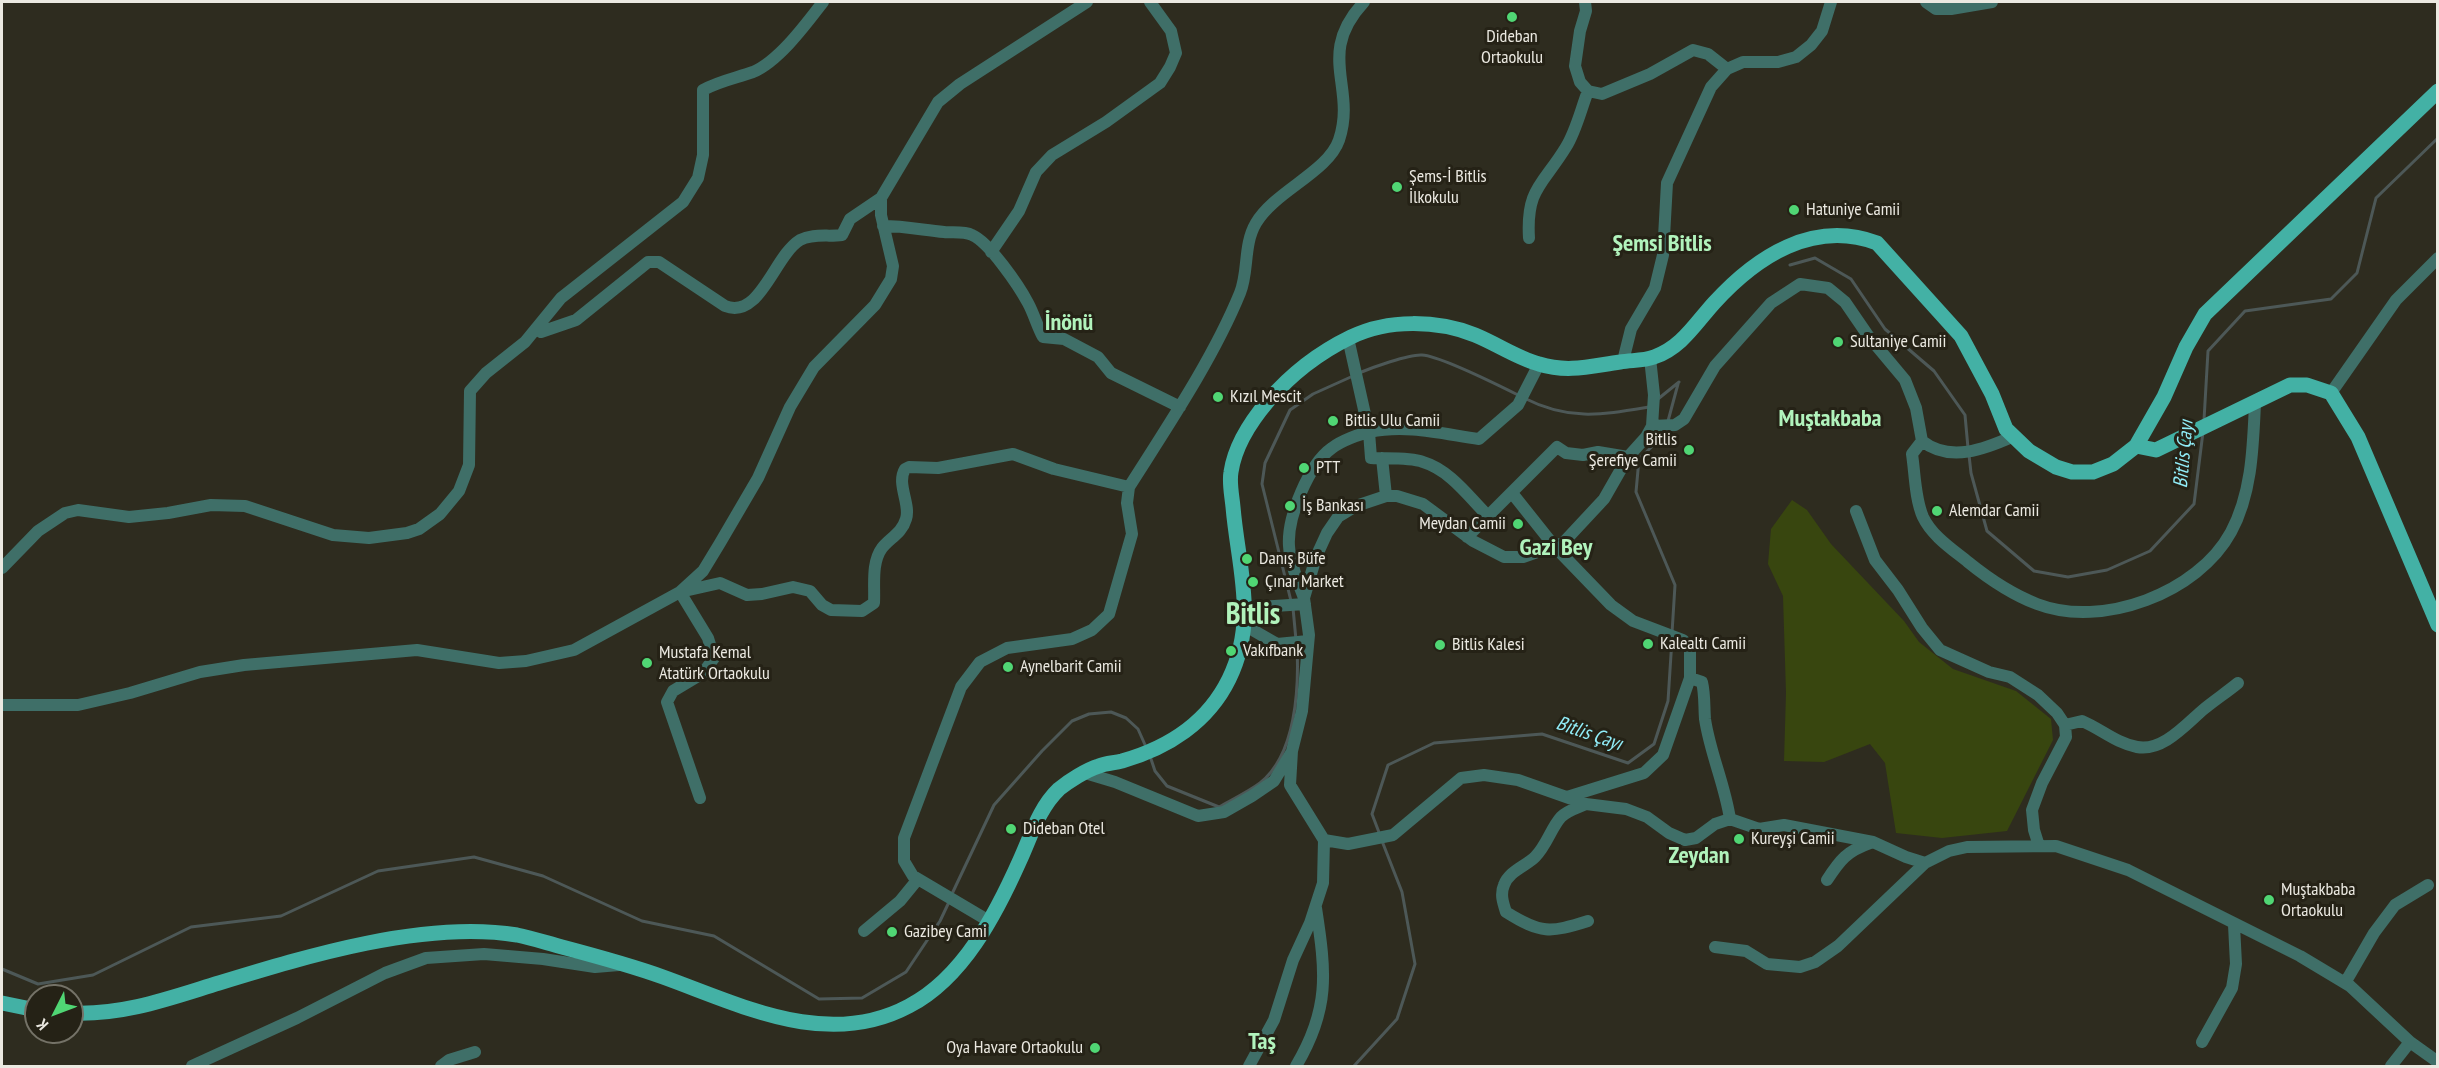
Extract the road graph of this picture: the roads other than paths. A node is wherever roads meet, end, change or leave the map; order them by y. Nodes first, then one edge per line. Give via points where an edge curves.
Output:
1 (823, 2) edge
2 (1087, 2) edge
3 (1150, 2) edge
4 (1364, 2) edge
5 (1585, 2) edge
6 (1831, 2) edge
7 (1926, 2) edge
8 (1992, 2) edge
9 (1955, 5) edge
10 (1728, 69) junction
11 (1588, 91) junction
12 (2438, 91) edge
13 (881, 198) junction
14 (883, 226) junction
15 (1529, 238) dead end
16 (991, 252) junction
17 (2438, 258) edge
18 (536, 329) junction
19 (1348, 338) junction
20 (1650, 358) junction
21 (1623, 361) junction
22 (1539, 364) junction
23 (2331, 393) junction
24 (2255, 403) junction
25 (1180, 407) junction
26 (1655, 426) junction
27 (1369, 432) junction
28 (2014, 436) junction
29 (1922, 441) junction
30 (2136, 446) junction
31 (1628, 457) junction
32 (1382, 458) junction
33 (1129, 488) junction
34 (1512, 493) junction
35 (1386, 496) junction
36 (1856, 511) dead end
37 (1488, 516) junction
38 (1467, 537) junction
39 (1555, 547) junction
40 (2, 568) edge
41 (680, 592) junction
42 (1303, 602) junction
43 (1244, 608) junction
44 (2438, 625) edge
45 (1244, 626) junction
46 (1306, 642) junction
47 (1690, 678) junction
48 (2238, 683) dead end
49 (2, 705) edge
50 (2065, 725) junction
51 (1292, 751) junction
52 (1085, 773) junction
53 (1567, 797) junction
54 (700, 798) dead end
55 (1586, 804) junction
56 (1730, 819) junction
57 (1324, 840) junction
58 (1873, 842) junction
59 (2039, 846) junction
60 (1925, 862) junction
61 (918, 879) junction
62 (1827, 880) dead end
63 (2428, 885) dead end
64 (1316, 907) junction
65 (988, 921) junction
66 (1588, 921) dead end
67 (2234, 925) junction
68 (864, 931) dead end
69 (1715, 947) dead end
70 (626, 964) junction
71 (2345, 983) junction
72 (2, 1003) edge
73 (24, 1008) edge
74 (84, 1013) edge
75 (2202, 1042) dead end
76 (2410, 1042) junction
77 (475, 1052) dead end
78 (2438, 1062) edge
79 (192, 1066) edge
80 (441, 1066) edge
81 (1249, 1066) edge
82 (1296, 1066) edge
83 (2391, 1066) edge

1 - 18 street via 779,53 755,71 704,90 698,178 683,202 561,298
2 - 13 street via 938,102
3 - 16 street via 1171,31 1176,53 1160,83 1052,155 1036,172 1019,212
4 - 25 street via 1353,13 1341,38 1338,63 1344,109 1339,141 1324,162 1272,203 1256,223 1247,247 1241,290
5 - 11 street via 1575,66
6 - 10 street via 1822,32 1796,57 1778,62 1743,62
7 - 9 street via 1936,9
8 - 9 street
10 - 11 street via 1708,54 1693,50 1602,94
10 - 21 street via 1711,87 1667,183 1663,255 1654,288 1631,329
11 - 15 street via 1567,146 1531,200
12 - 30 main road via 2205,314
13 - 14 street
13 - 18 street via 850,219 842,235 812,236 799,241 752,303 744,307 725,306 654,261 576,320 542,332
14 - 16 street via 971,234
14 - 41 street via 893,266 891,279 875,304 814,367 720,543 703,571
16 - 25 street via 1029,305 1043,337 1064,339 1098,357 1111,373
17 - 23 street via 2396,300
18 - 40 street via 470,391 469,465 459,491 440,514 419,529 369,538 333,535 245,506 211,505 129,517 78,510 65,513 38,531
19 - 22 main road via 1366,330 1434,324 1470,333
19 - 27 street
19 - 43 main road via 1295,371 1256,415 1241,441 1230,476 1245,587
20 - 21 main road
20 - 26 street
20 - 28 main road via 1674,348 1741,276 1770,254 1803,239 1825,235 1866,238 1877,243 1961,336
21 - 22 main road via 1581,370
22 - 27 street via 1518,405 1479,439 1409,428
23 - 24 main road via 2290,384
23 - 44 main road via 2358,437
24 - 29 street via 2244,505 2230,534 2184,583 2153,599 2112,609 2070,612 2038,605 1998,586 1939,539 1923,517 1918,497 1912,454
24 - 30 main road via 2156,450
25 - 33 street
26 - 29 street via 1675,425 1684,419 1715,366 1771,303 1800,284 1807,284 1828,288 1845,302 1905,380 1916,408
26 - 31 street
27 - 32 street via 1371,458
27 - 42 street via 1331,448 1306,480 1292,514 1288,545
28 - 29 street via 1980,451 1932,449
28 - 30 main road via 2029,451 2072,472 2093,472 2113,464
31 - 34 street via 1598,452 1566,453 1557,447
31 - 39 street via 1604,498
32 - 35 street
32 - 37 street via 1421,461 1435,467
33 - 41 street via 1013,454 938,468 909,467 902,477 907,517 875,562 874,603 862,611 831,610 810,591 794,587 747,594 720,583
33 - 61 street via 1132,534 1109,614 1092,630 1072,639 1006,648 980,662 961,687 904,838 904,861
34 - 37 street
34 - 39 street
35 - 38 street via 1423,504
35 - 42 street via 1338,517 1316,557
36 - 50 street via 1875,561 1940,650 1989,672 2010,676 2038,695
37 - 38 street
38 - 39 street via 1504,556 1522,557
39 - 47 street via 1611,605 1633,621 1683,640 1690,648
41 - 49 street via 574,650 526,661 499,663 417,650 211,670 78,705
41 - 54 street via 708,638 714,658 703,673 673,691 667,702
42 - 43 street
42 - 46 street
43 - 45 main road
45 - 46 street via 1277,644
45 - 52 main road via 1240,654 1218,698 1191,727 1162,746
46 - 51 street via 1302,711
47 - 53 street via 1663,755 1644,773
47 - 56 street via 1702,682 1705,718
48 - 50 street via 2171,737 2151,746 2117,741 2082,721
50 - 59 street via 2066,737 2032,810
51 - 52 street via 1274,781 1224,812 1198,816
51 - 57 street via 1290,785
52 - 65 main road via 1061,788 1043,808 1006,891
53 - 55 street
53 - 57 street via 1518,780 1484,775 1461,778 1393,835 1366,842
55 - 56 street via 1626,809 1685,840
55 - 66 street via 1559,819 1534,858 1504,884 1502,899 1506,912 1539,929 1561,930
56 - 58 street via 1759,829 1784,825
57 - 64 street via 1323,883
58 - 60 street
58 - 62 street via 1853,849
59 - 60 street via 1967,847
59 - 67 street via 2056,846 2128,870
60 - 69 street via 1838,946 1815,962 1800,967 1767,964 1746,951
61 - 65 street
61 - 68 street via 900,901
63 - 71 street via 2396,905 2374,933
64 - 81 street via 1293,960 1274,1020
64 - 82 street via 1324,959 1321,1013
65 - 70 main road via 971,949 934,989 912,1005 861,1023 808,1024 776,1018
67 - 71 street via 2300,956
67 - 75 street via 2236,964 2232,988
70 - 74 main road via 516,935 442,933 314,956 155,1004
70 - 79 street via 595,967 484,954 426,958 385,973
71 - 76 street
72 - 73 main road
76 - 78 street
76 - 83 street
77 - 80 street

